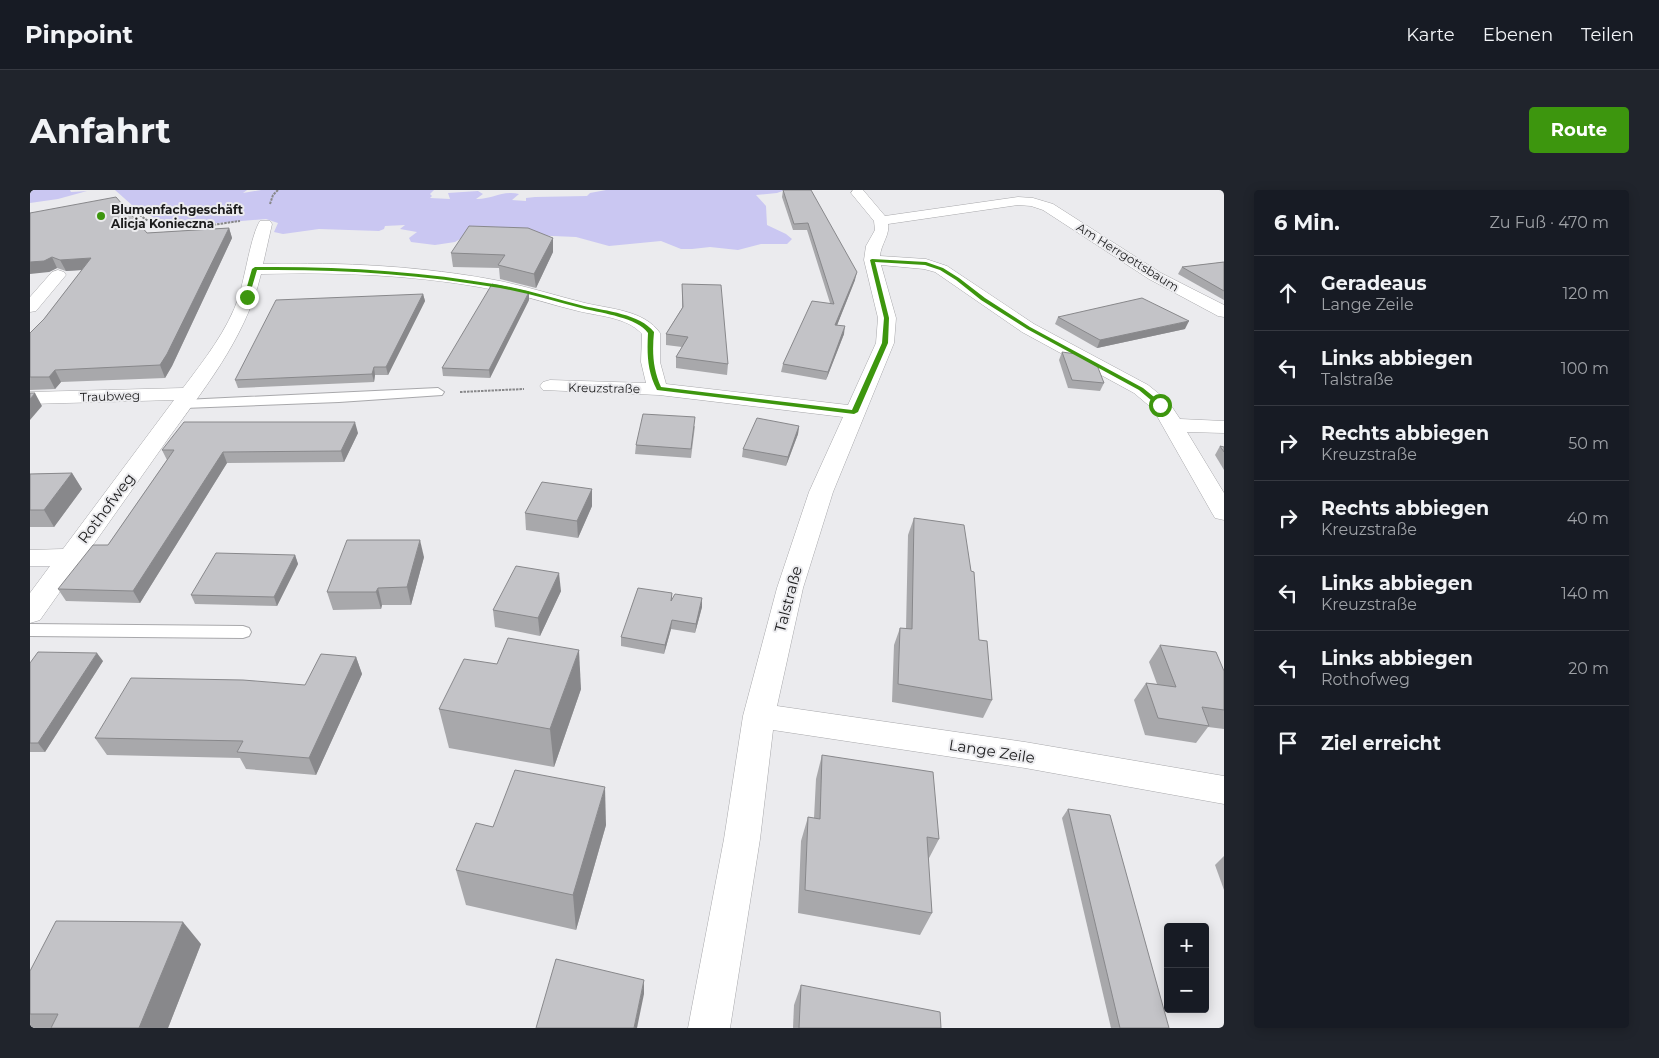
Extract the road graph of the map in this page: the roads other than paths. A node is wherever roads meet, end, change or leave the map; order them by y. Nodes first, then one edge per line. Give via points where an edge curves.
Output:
1 (1022, 190) edge
2 (858, 193) dead end
3 (1034, 202) junction
4 (881, 221) junction
5 (265, 224) dead end
6 (872, 260) junction
7 (255, 269) junction
8 (58, 275) dead end
9 (30, 307) edge
10 (1224, 312) edge
11 (550, 386) road end
12 (659, 389) junction
13 (438, 392) road end
14 (30, 398) edge
15 (187, 399) junction
16 (854, 412) junction
17 (1173, 425) junction
18 (1224, 427) edge
19 (1224, 513) edge
20 (69, 557) junction
21 (30, 558) edge
22 (30, 613) edge
23 (30, 630) edge
24 (243, 632) dead end
25 (759, 716) junction
26 (1224, 790) edge
27 (709, 1028) edge

1 - 3 street, Am Herrgottsbaum via 1034,198
2 - 4 street
3 - 4 street, Am Herrgottsbaum via 1018,201
3 - 10 street, Am Herrgottsbaum via 1055,211 1156,276
4 - 6 street, Talstraße via 882,230 873,246
5 - 7 street, Rothofweg
6 - 16 street, Talstraße via 887,318 885,343
6 - 17 street via 926,264 941,269 1028,328 1141,389 1160,405
7 - 12 street, Kreuzstraße via 338,269 444,278 501,287 626,318 641,323 651,332 650,363
7 - 15 street, Rothofweg via 236,323
8 - 9 street
11 - 12 street, Kreuzstraße
12 - 16 street, Kreuzstraße
13 - 15 lane
14 - 15 street, Traubweg
15 - 20 street, Rothofweg
16 - 25 street, Talstraße via 821,492 790,588
17 - 18 street
17 - 19 street
20 - 21 street
20 - 22 street, Rothofweg
23 - 24 lane
25 - 26 street, Lange Zeile via 1025,755
25 - 27 street, Talstraße via 742,839

